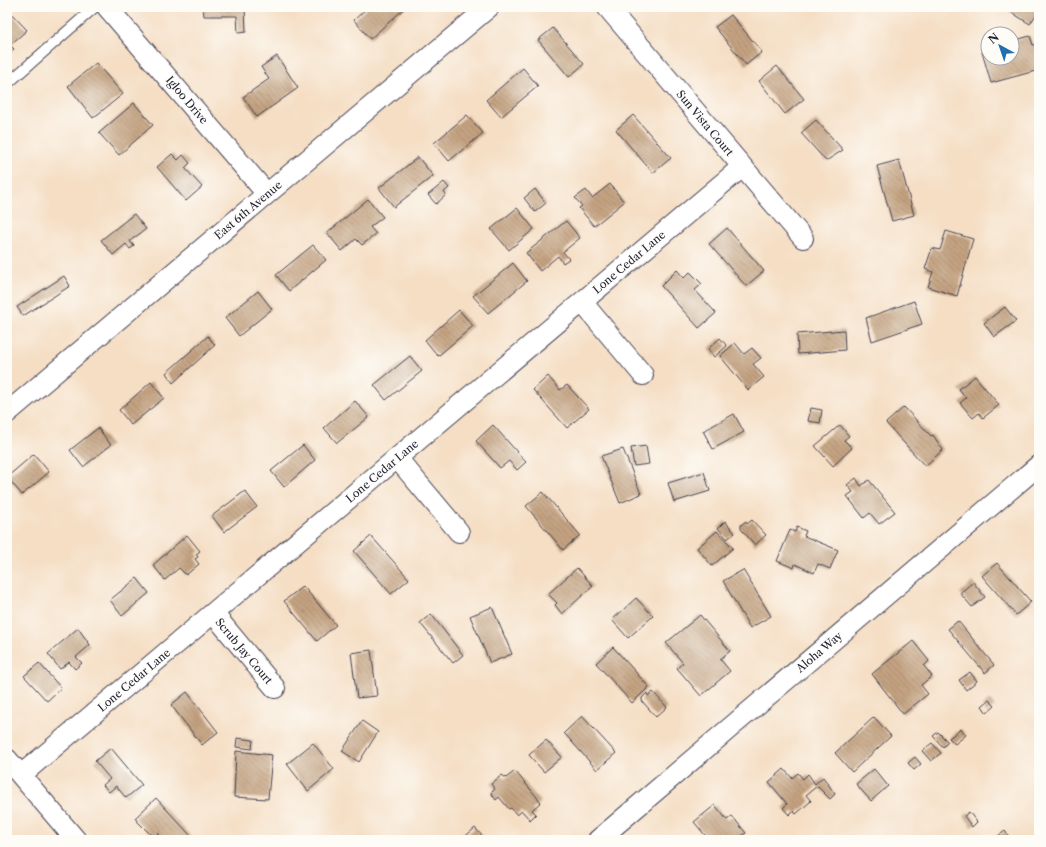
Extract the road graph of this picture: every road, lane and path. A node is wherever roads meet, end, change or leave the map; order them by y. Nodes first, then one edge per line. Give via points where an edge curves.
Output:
1 (95, 7) edge
2 (107, 7) edge
3 (489, 7) edge
4 (607, 7) edge
5 (7, 84) edge
6 (742, 167) junction
7 (266, 194) junction
8 (803, 238) dead end
9 (582, 302) junction
10 (643, 375) dead end
11 (7, 413) edge
12 (397, 458) junction
13 (1039, 465) edge
14 (459, 532) dead end
15 (213, 613) junction
16 (275, 688) dead end
17 (7, 759) edge
18 (21, 775) junction
19 (76, 840) edge
20 (598, 840) edge

1 - 5 lane
2 - 7 street, Igloo Drive
3 - 7 street, East 6th Avenue
4 - 6 street, Sun Vista Court
6 - 8 street, Sun Vista Court
6 - 9 street, Lone Cedar Lane
7 - 11 street, East 6th Avenue
9 - 10 street
9 - 12 street, Lone Cedar Lane
12 - 14 street
12 - 15 street, Lone Cedar Lane
13 - 20 street, Aloha Way
15 - 16 street, Scrub Jay Court
15 - 18 street, Lone Cedar Lane
17 - 18 street
18 - 19 street

